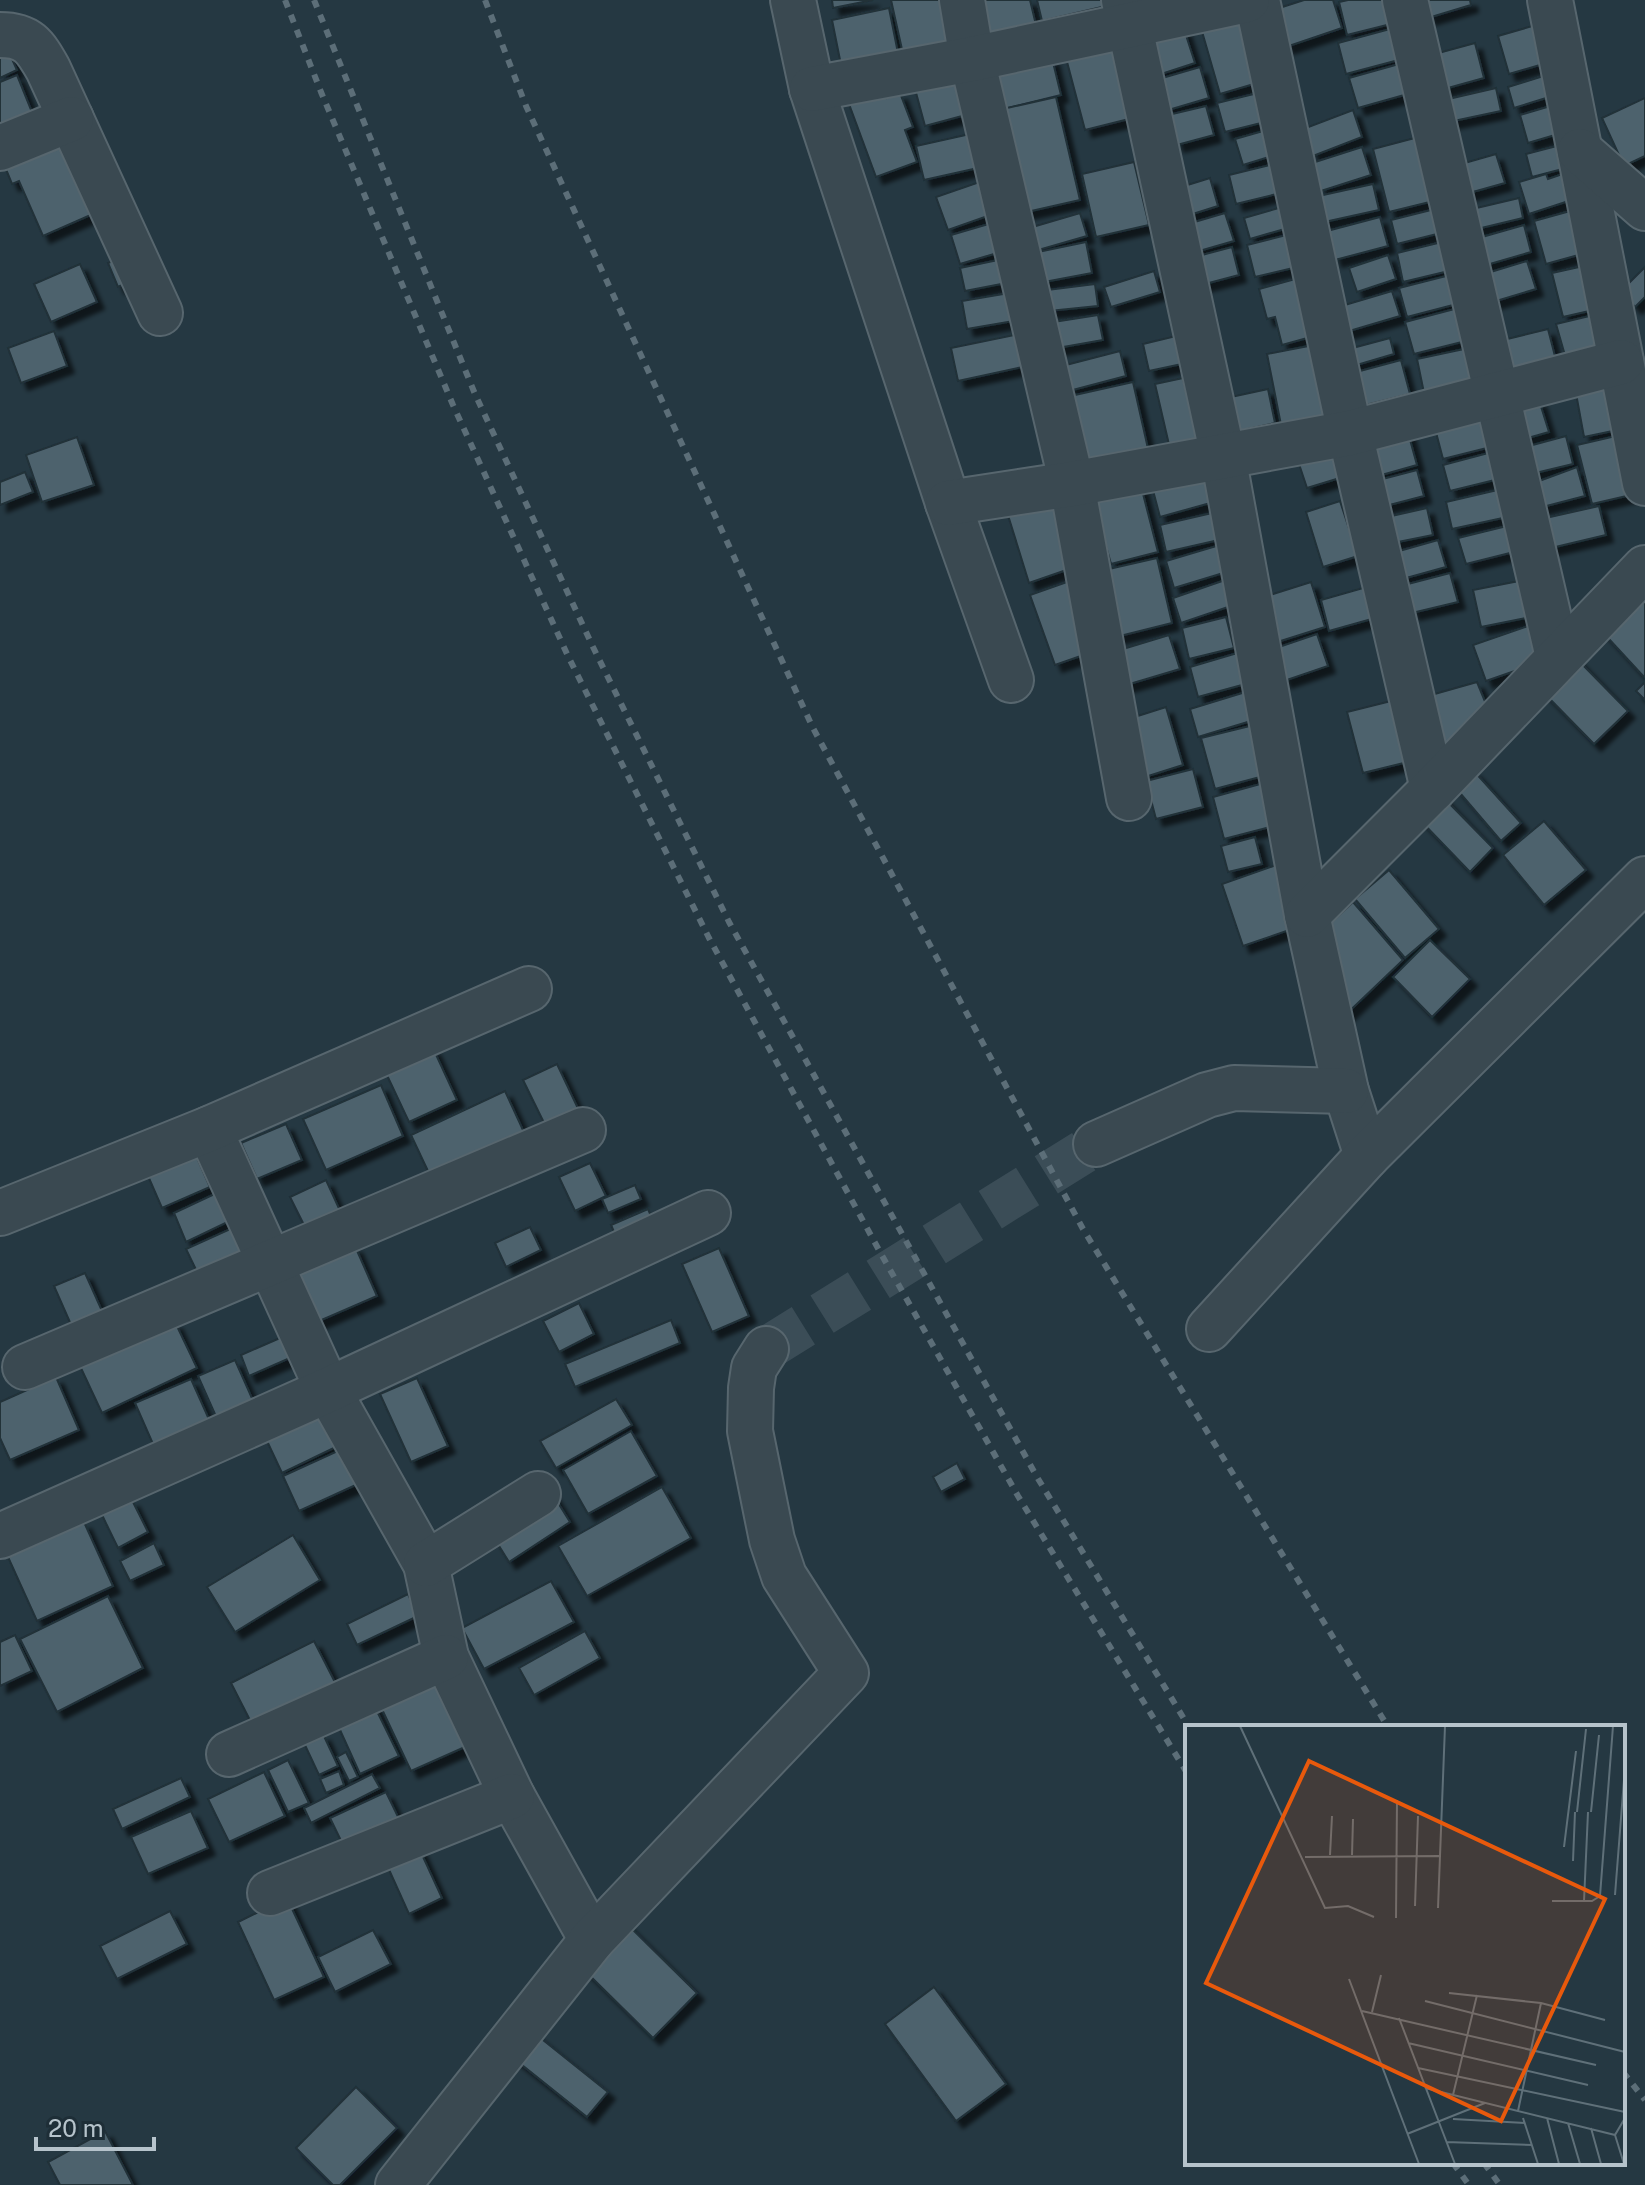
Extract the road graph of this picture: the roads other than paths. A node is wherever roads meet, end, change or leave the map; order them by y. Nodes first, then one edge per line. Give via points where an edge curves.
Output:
1 (793, 0) edge
2 (962, 0) edge
3 (1247, 0) edge
4 (1257, 0) edge
5 (1405, 0) edge
6 (1550, 0) edge
7 (1126, 13) edge
8 (0, 35) edge
9 (972, 59) junction
10 (812, 89) junction
11 (71, 119) junction
12 (0, 148) edge
13 (1580, 151) junction
14 (1645, 208) edge
15 (160, 313) dead end
16 (1621, 362) junction
17 (1496, 394) junction
18 (1350, 433) junction
19 (1223, 456) junction
20 (1645, 483) edge
21 (1072, 484) junction
22 (948, 503) junction
23 (1645, 568) edge
24 (1558, 657) junction
25 (1011, 680) dead end
26 (1433, 789) junction
27 (1129, 798) dead end
28 (1645, 879) edge
29 (1307, 915) junction
30 (529, 989) dead end
31 (1346, 1091) junction
32 (209, 1129) junction
33 (583, 1130) dead end
34 (1096, 1144) tunnel mouth
35 (1367, 1156) junction
36 (0, 1213) edge
37 (708, 1213) dead end
38 (270, 1263) junction
39 (1209, 1329) dead end
40 (766, 1349) tunnel mouth
41 (25, 1367) dead end
42 (328, 1390) junction
43 (538, 1494) dead end
44 (0, 1536) edge
45 (426, 1564) junction
46 (446, 1657) junction
47 (229, 1754) dead end
48 (512, 1796) junction
49 (270, 1893) dead end
50 (592, 1940) junction
51 (398, 2185) edge

1 - 10 street
2 - 9 street
3 - 7 street
4 - 18 street
5 - 17 street
6 - 13 street
7 - 9 street
7 - 19 street
8 - 11 street via 16,35 34,46
9 - 10 street
9 - 21 street
10 - 22 street
11 - 12 street
11 - 15 street
13 - 14 street
13 - 16 street
16 - 17 street
16 - 20 street
17 - 18 street
17 - 24 street
18 - 19 street
18 - 26 street
19 - 21 street
19 - 29 street
21 - 22 street
21 - 27 street
22 - 25 street
23 - 24 street
24 - 26 street
26 - 29 street
28 - 35 street
29 - 31 street
30 - 32 street
31 - 34 street via 1234,1088
31 - 35 street
32 - 36 street
32 - 38 street
33 - 38 street
35 - 39 street
37 - 42 street
38 - 41 street
38 - 42 street
40 - 50 street via 754,1368 750,1431 772,1540 784,1576 846,1673
42 - 44 street
42 - 45 street
43 - 45 street
45 - 46 street
46 - 47 street
46 - 48 street
48 - 49 street
48 - 50 street
50 - 51 street

